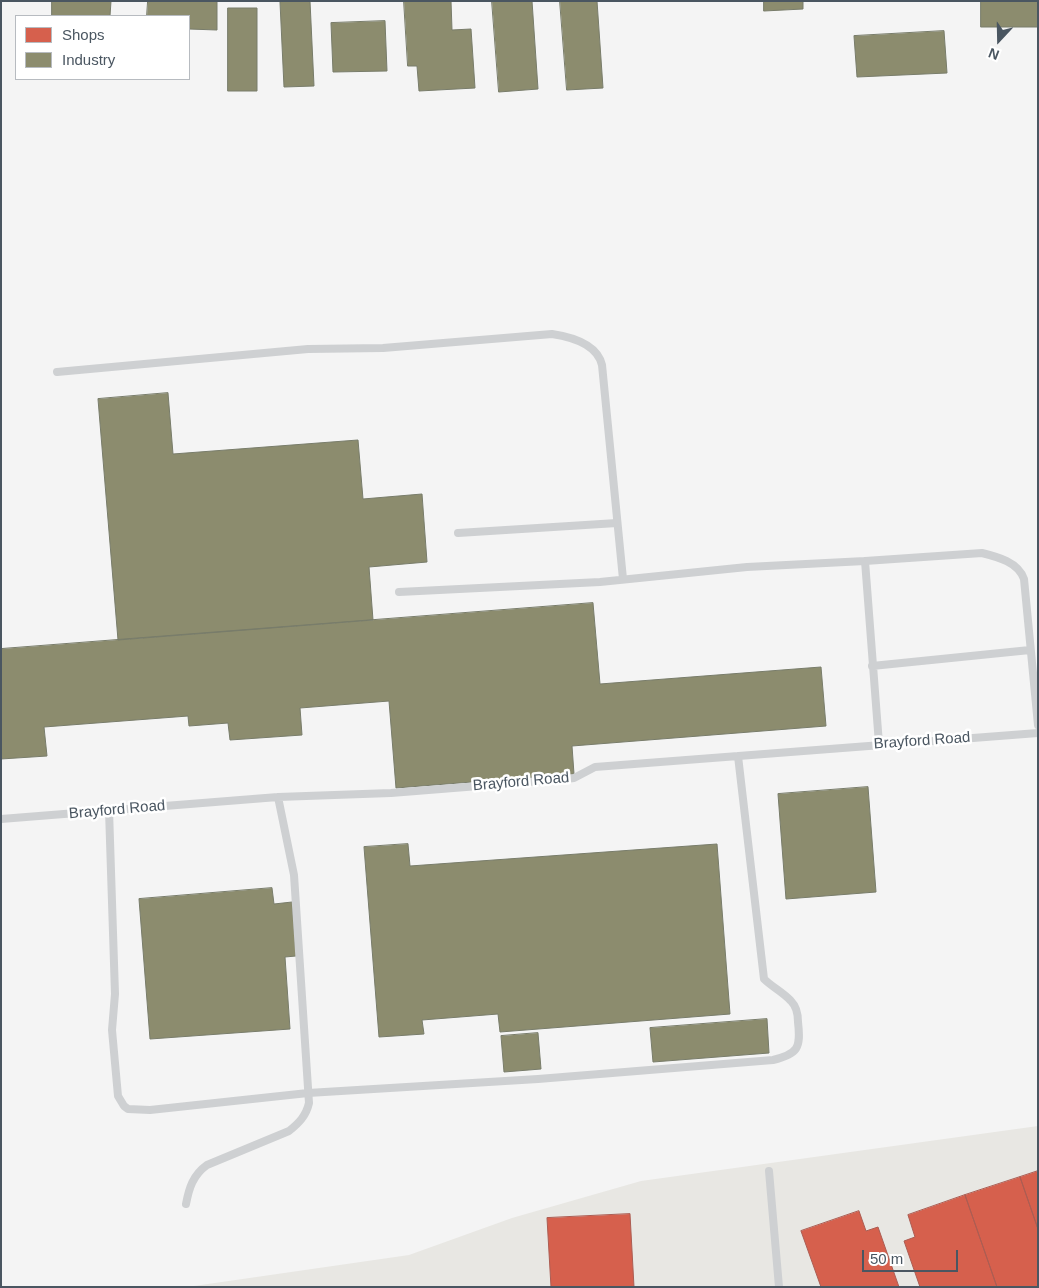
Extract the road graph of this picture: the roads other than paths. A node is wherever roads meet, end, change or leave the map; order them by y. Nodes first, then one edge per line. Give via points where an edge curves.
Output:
1 (57, 372) dead end
2 (616, 523) junction
3 (458, 533) dead end
4 (865, 561) junction
5 (623, 579) junction
6 (399, 592) dead end
7 (1030, 650) junction
8 (872, 666) junction
9 (1038, 725) edge
10 (1038, 733) edge
11 (879, 744) junction
12 (738, 756) junction
13 (278, 797) junction
14 (109, 810) junction
15 (1, 819) edge
16 (308, 1093) junction
17 (769, 1171) dead end
18 (186, 1204) dead end
19 (779, 1287) edge

1 - 2 lane via 308,349 383,348 552,334 564,336 581,342 600,356
2 - 3 lane
2 - 5 lane
4 - 5 lane via 747,567
4 - 7 lane via 982,553 1002,559 1021,572 1024,579
4 - 8 lane
5 - 6 lane
7 - 8 lane
7 - 9 lane
8 - 11 lane
10 - 11 lane, Brayford Road
11 - 12 lane, Brayford Road
12 - 13 lane, Brayford Road via 596,767 566,779
12 - 16 lane via 764,979 797,1010 800,1040 788,1056 772,1060 538,1079
13 - 14 lane, Brayford Road
13 - 16 lane via 294,875
14 - 15 lane, Brayford Road
14 - 16 lane via 112,1030 121,1102 128,1109 150,1110
16 - 18 lane via 307,1111 299,1123 288,1131 200,1170 191,1184
17 - 19 lane

